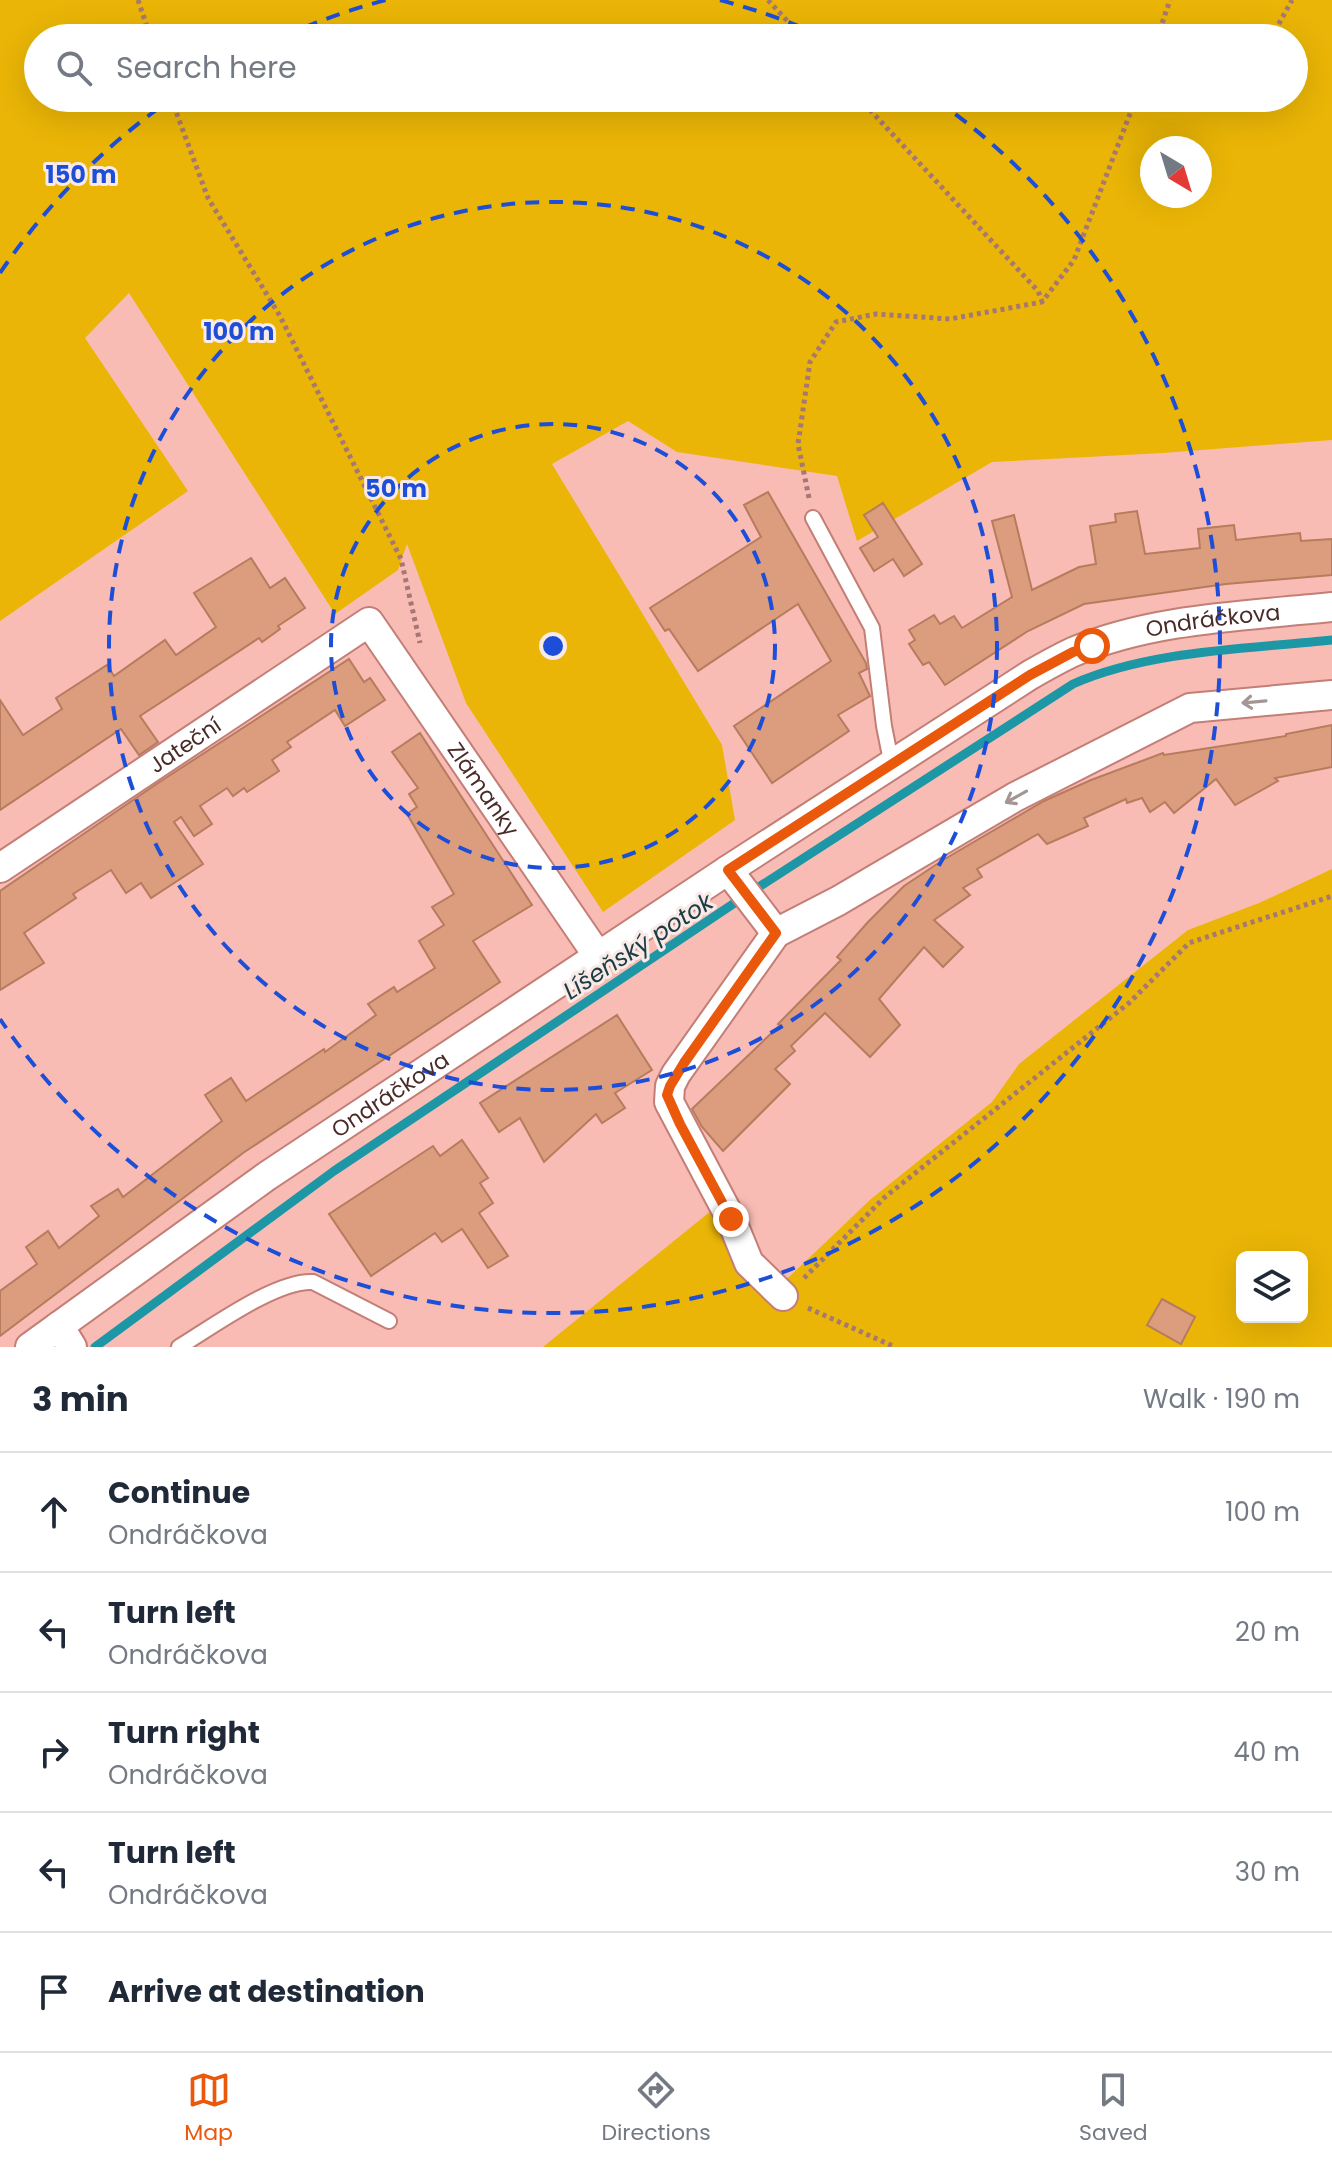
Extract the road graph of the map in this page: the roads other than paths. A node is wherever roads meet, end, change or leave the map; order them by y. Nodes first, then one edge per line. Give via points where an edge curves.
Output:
1 (813, 518) road end
2 (1332, 607) edge
3 (369, 622) joint
4 (1332, 695) edge
5 (892, 767) junction
6 (0, 868) edge
7 (734, 879) junction
8 (776, 933) junction
9 (598, 956) junction
10 (783, 1296) road end
11 (389, 1321) dead end
12 (67, 1339) edge
13 (30, 1347) edge
14 (179, 1347) edge

1 - 5 lane via 872,628
2 - 5 street, Ondráčkova via 1167,627 1073,652
3 - 6 street, Jateční
3 - 9 street, Zlámanky
4 -> 8 street via 1190,708 1015,797
5 - 7 street, Ondráčkova
7 - 8 street
7 - 9 street, Ondráčkova
8 - 10 street via 667,1095 749,1263
9 - 12 street, Ondráčkova via 267,1176
11 - 14 lane via 313,1282 300,1282 278,1289
12 - 13 street, Ondráčkova

